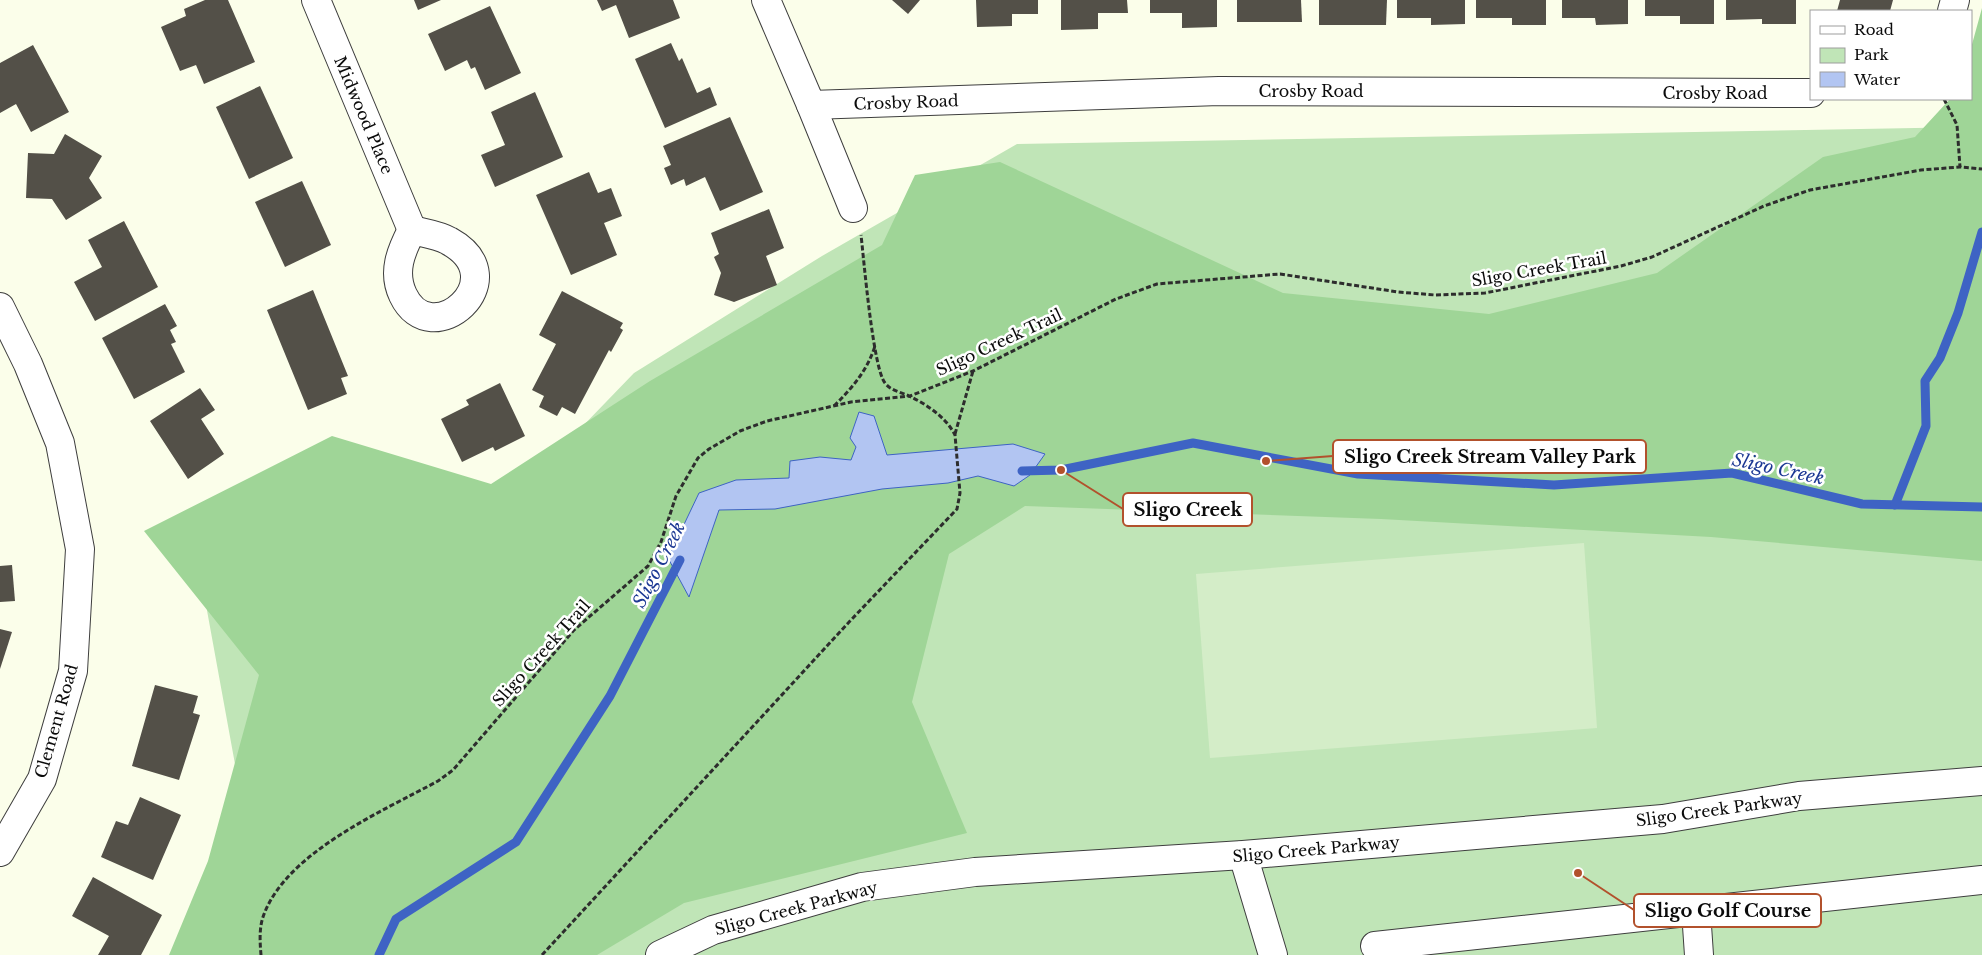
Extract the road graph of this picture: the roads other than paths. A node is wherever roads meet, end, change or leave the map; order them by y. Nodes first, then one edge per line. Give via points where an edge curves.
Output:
1 (316, 0) edge
2 (766, 0) edge
3 (1810, 93) edge
4 (810, 106) junction
5 (853, 208) road end
6 (412, 230) dead end
7 (0, 306) edge
8 (1982, 781) edge
9 (0, 852) edge
10 (1243, 855) junction
11 (1982, 880) edge
12 (1696, 911) junction
13 (1375, 946) dead end
14 (660, 955) edge
15 (1273, 955) edge
16 (1699, 955) edge

1 - 6 street, Midwood Place
2 - 4 street
3 - 4 street, Crosby Road via 1218,91
4 - 5 street
7 - 9 street, Clement Road via 60,443 80,549 73,671 42,779
8 - 10 street, Sligo Creek Parkway via 1799,796 1663,819
10 - 14 street, Sligo Creek Parkway via 975,872 862,887 713,930
10 - 15 street
11 - 12 street
12 - 13 street
12 - 16 street

